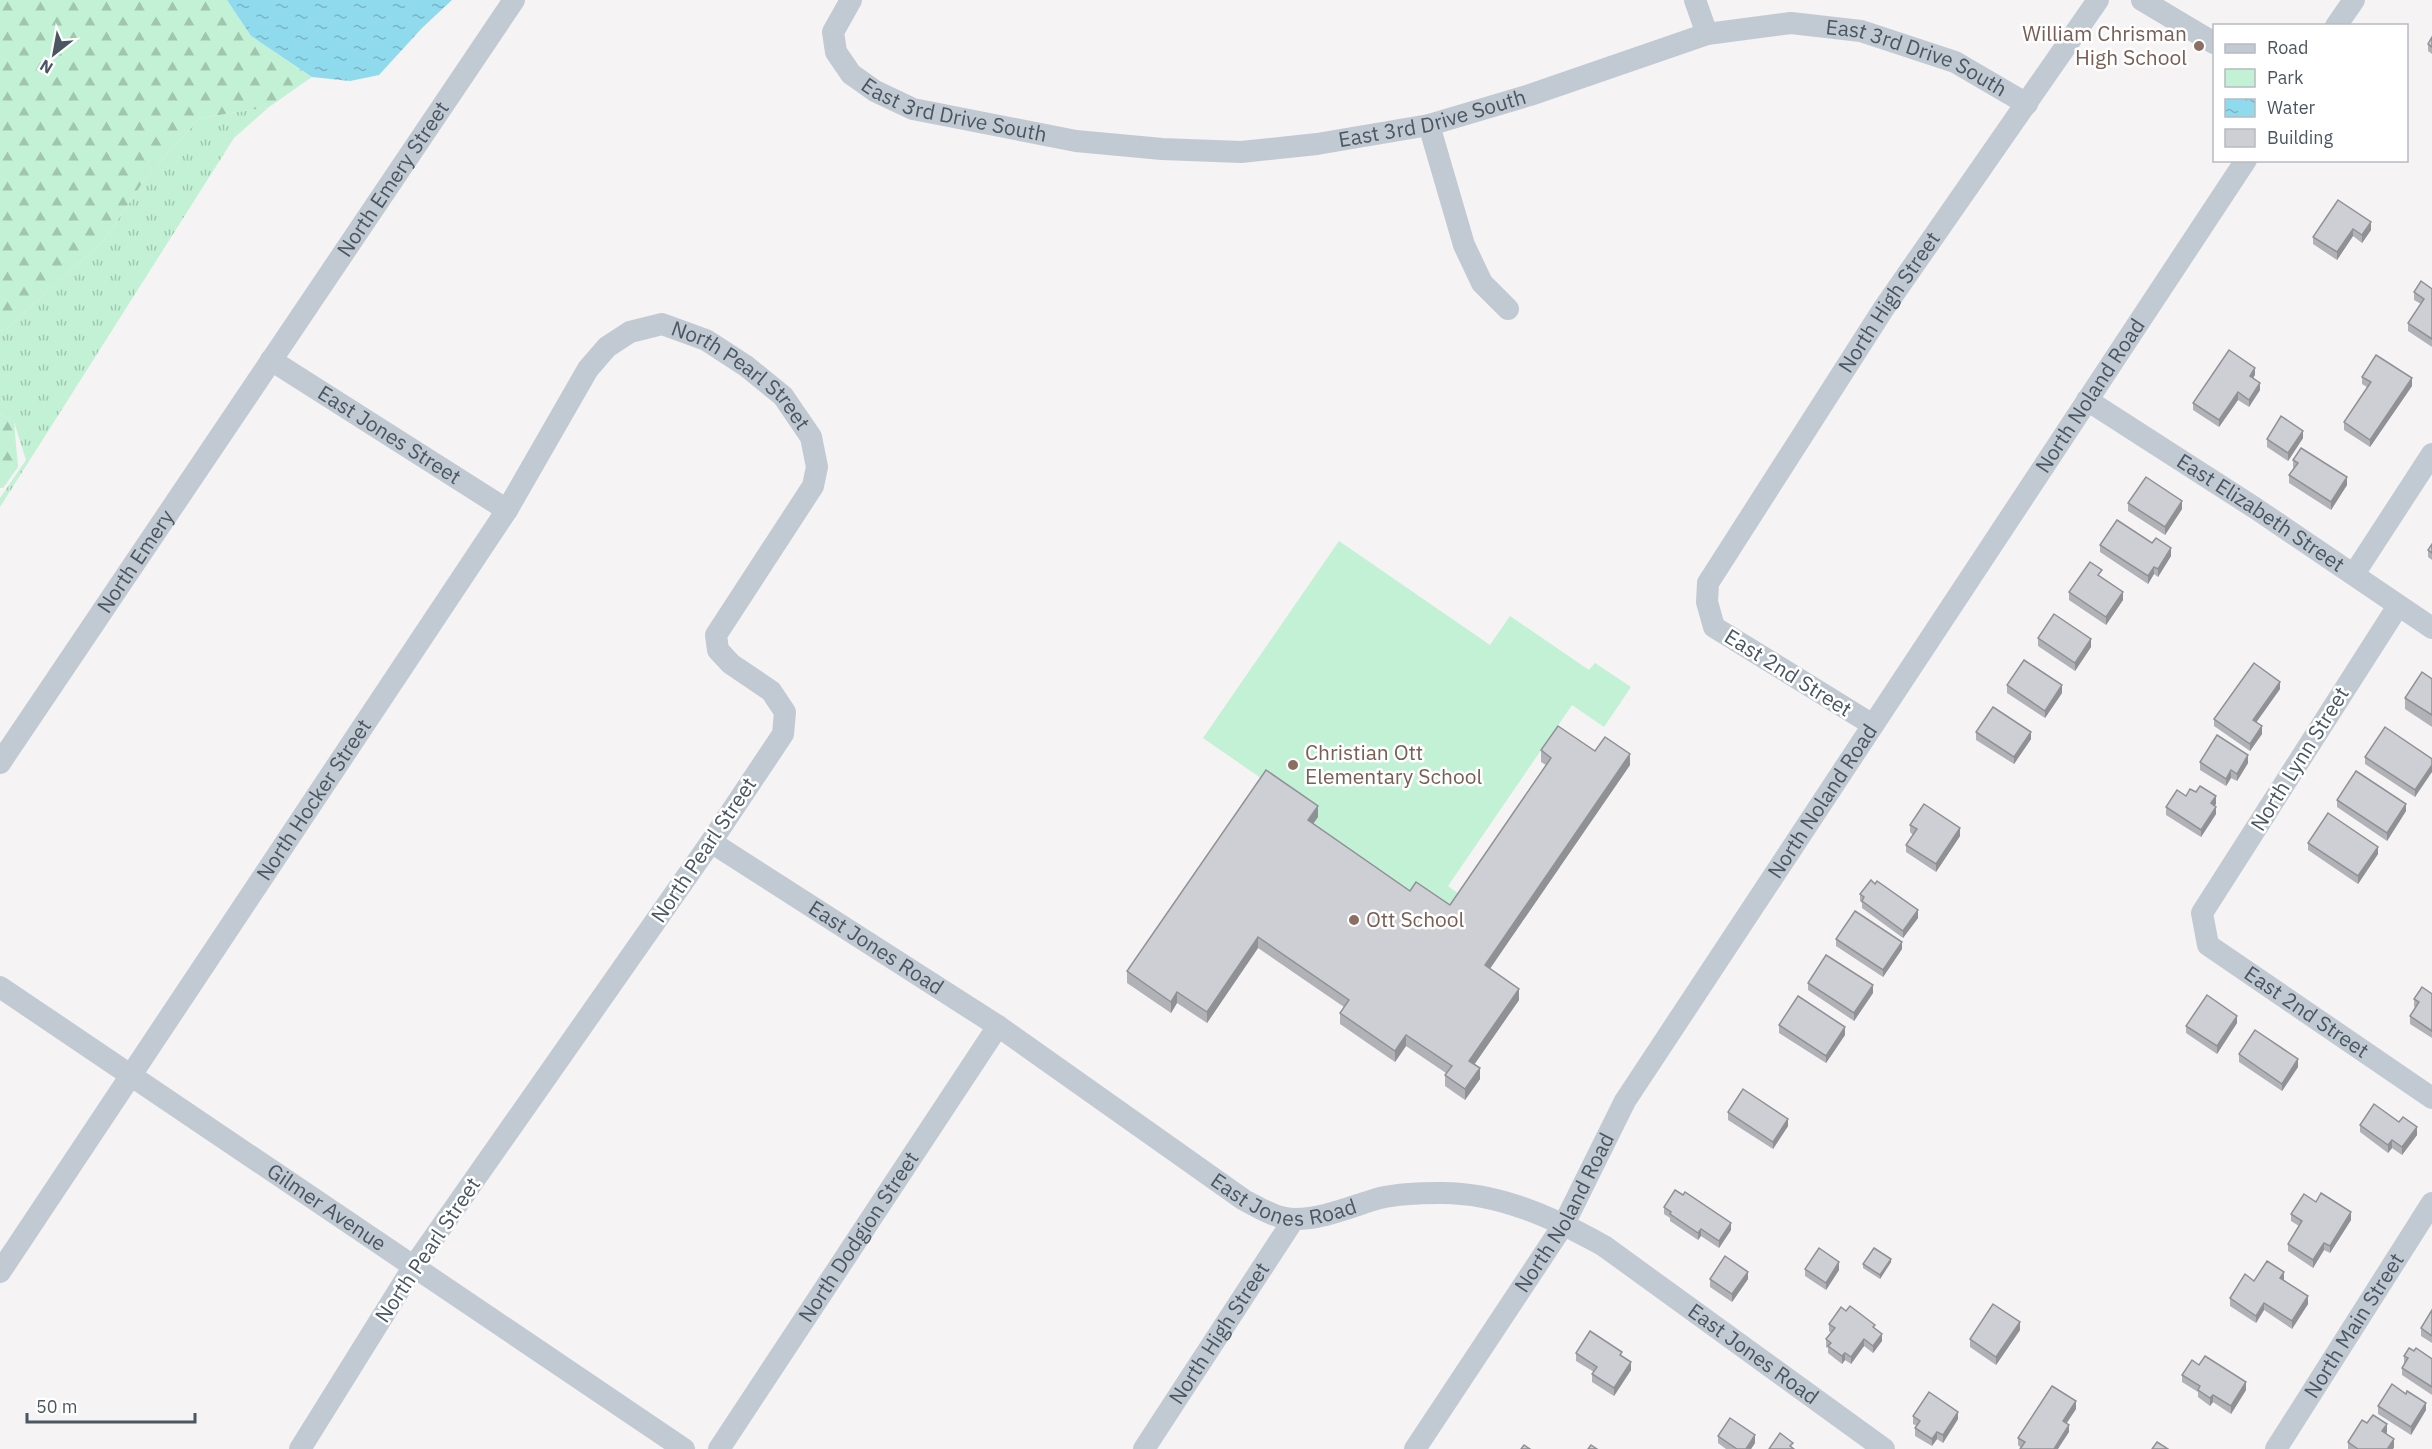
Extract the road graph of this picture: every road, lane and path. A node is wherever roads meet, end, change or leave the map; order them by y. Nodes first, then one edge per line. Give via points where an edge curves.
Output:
1 (514, 0) edge
2 (851, 0) edge
3 (1695, 0) edge
4 (2098, 0) edge
5 (2142, 0) edge
6 (2354, 0) edge
7 (2337, 24) edge
8 (1707, 34) junction
9 (2213, 42) edge
10 (2027, 104) junction
11 (1429, 125) junction
12 (2245, 162) edge
13 (1508, 309) dead end
14 (630, 333) joint
15 (271, 360) junction
16 (2087, 400) junction
17 (2432, 454) edge
18 (507, 510) junction
19 (2354, 574) junction
20 (2398, 606) junction
21 (1710, 615) joint
22 (2432, 628) edge
23 (1873, 725) junction
24 (0, 764) edge
25 (711, 842) junction
26 (2202, 913) joint
27 (0, 987) edge
28 (998, 1026) junction
29 (130, 1074) junction
30 (2432, 1098) edge
31 (2432, 1203) edge
32 (1294, 1219) junction
33 (1564, 1224) junction
34 (414, 1266) junction
35 (0, 1272) edge
36 (300, 1449) edge
37 (684, 1449) edge
38 (719, 1449) edge
39 (1144, 1449) edge
40 (1415, 1449) edge
41 (1884, 1449) edge
42 (2276, 1449) edge

1 - 15 street, North Emery Street
2 - 11 street, East 3rd Drive South via 833,32 836,52 851,74 875,91 913,109 1076,141 1241,152
3 - 8 street
4 - 10 street, North High Street
5 - 9 street
6 - 7 street
8 - 10 street, East 3rd Drive South via 1791,23 1861,31 1955,62
8 - 11 street, East 3rd Drive South
10 - 21 street, North High Street via 1884,308 1708,583
11 - 13 street via 1464,245 1482,283
12 - 16 street, North Noland Road
14 - 18 street, North Hocker Street via 607,348 588,369
14 - 25 street, North Pearl Street via 662,324 706,340 746,366 783,396 811,437 816,458 813,486 716,635 718,650 724,657 771,691 785,712 783,734
15 - 18 street, East Jones Street
15 - 24 street, North Emery
16 - 19 street, East Elizabeth Street
16 - 23 street, North Noland Road
17 - 19 street
18 - 29 street, North Hocker Street
19 - 20 street, East Elizabeth Street
20 - 22 street, East Elizabeth Street
20 - 26 street, North Lynn Street
21 - 23 street, East 2nd Street via 1713,627
23 - 33 street, North Noland Road via 1625,1101
25 - 28 street, East Jones Road
25 - 34 street, North Pearl Street
26 - 30 street, East 2nd Street via 2208,945
27 - 29 street, Gilmer Avenue
28 - 32 street, East Jones Road via 1244,1200 1273,1215
28 - 38 street, North Dodgion Street
29 - 34 street, Gilmer Avenue
29 - 35 street, North Hocker Street
31 - 42 street, North Main Street
32 - 33 street, East Jones Road via 1383,1197 1441,1193 1497,1200
32 - 39 street, North High Street
33 - 40 street, North Noland Road
33 - 41 street, East Jones Road via 1604,1246
34 - 36 street, North Pearl Street
34 - 37 street, Gilmer Avenue

